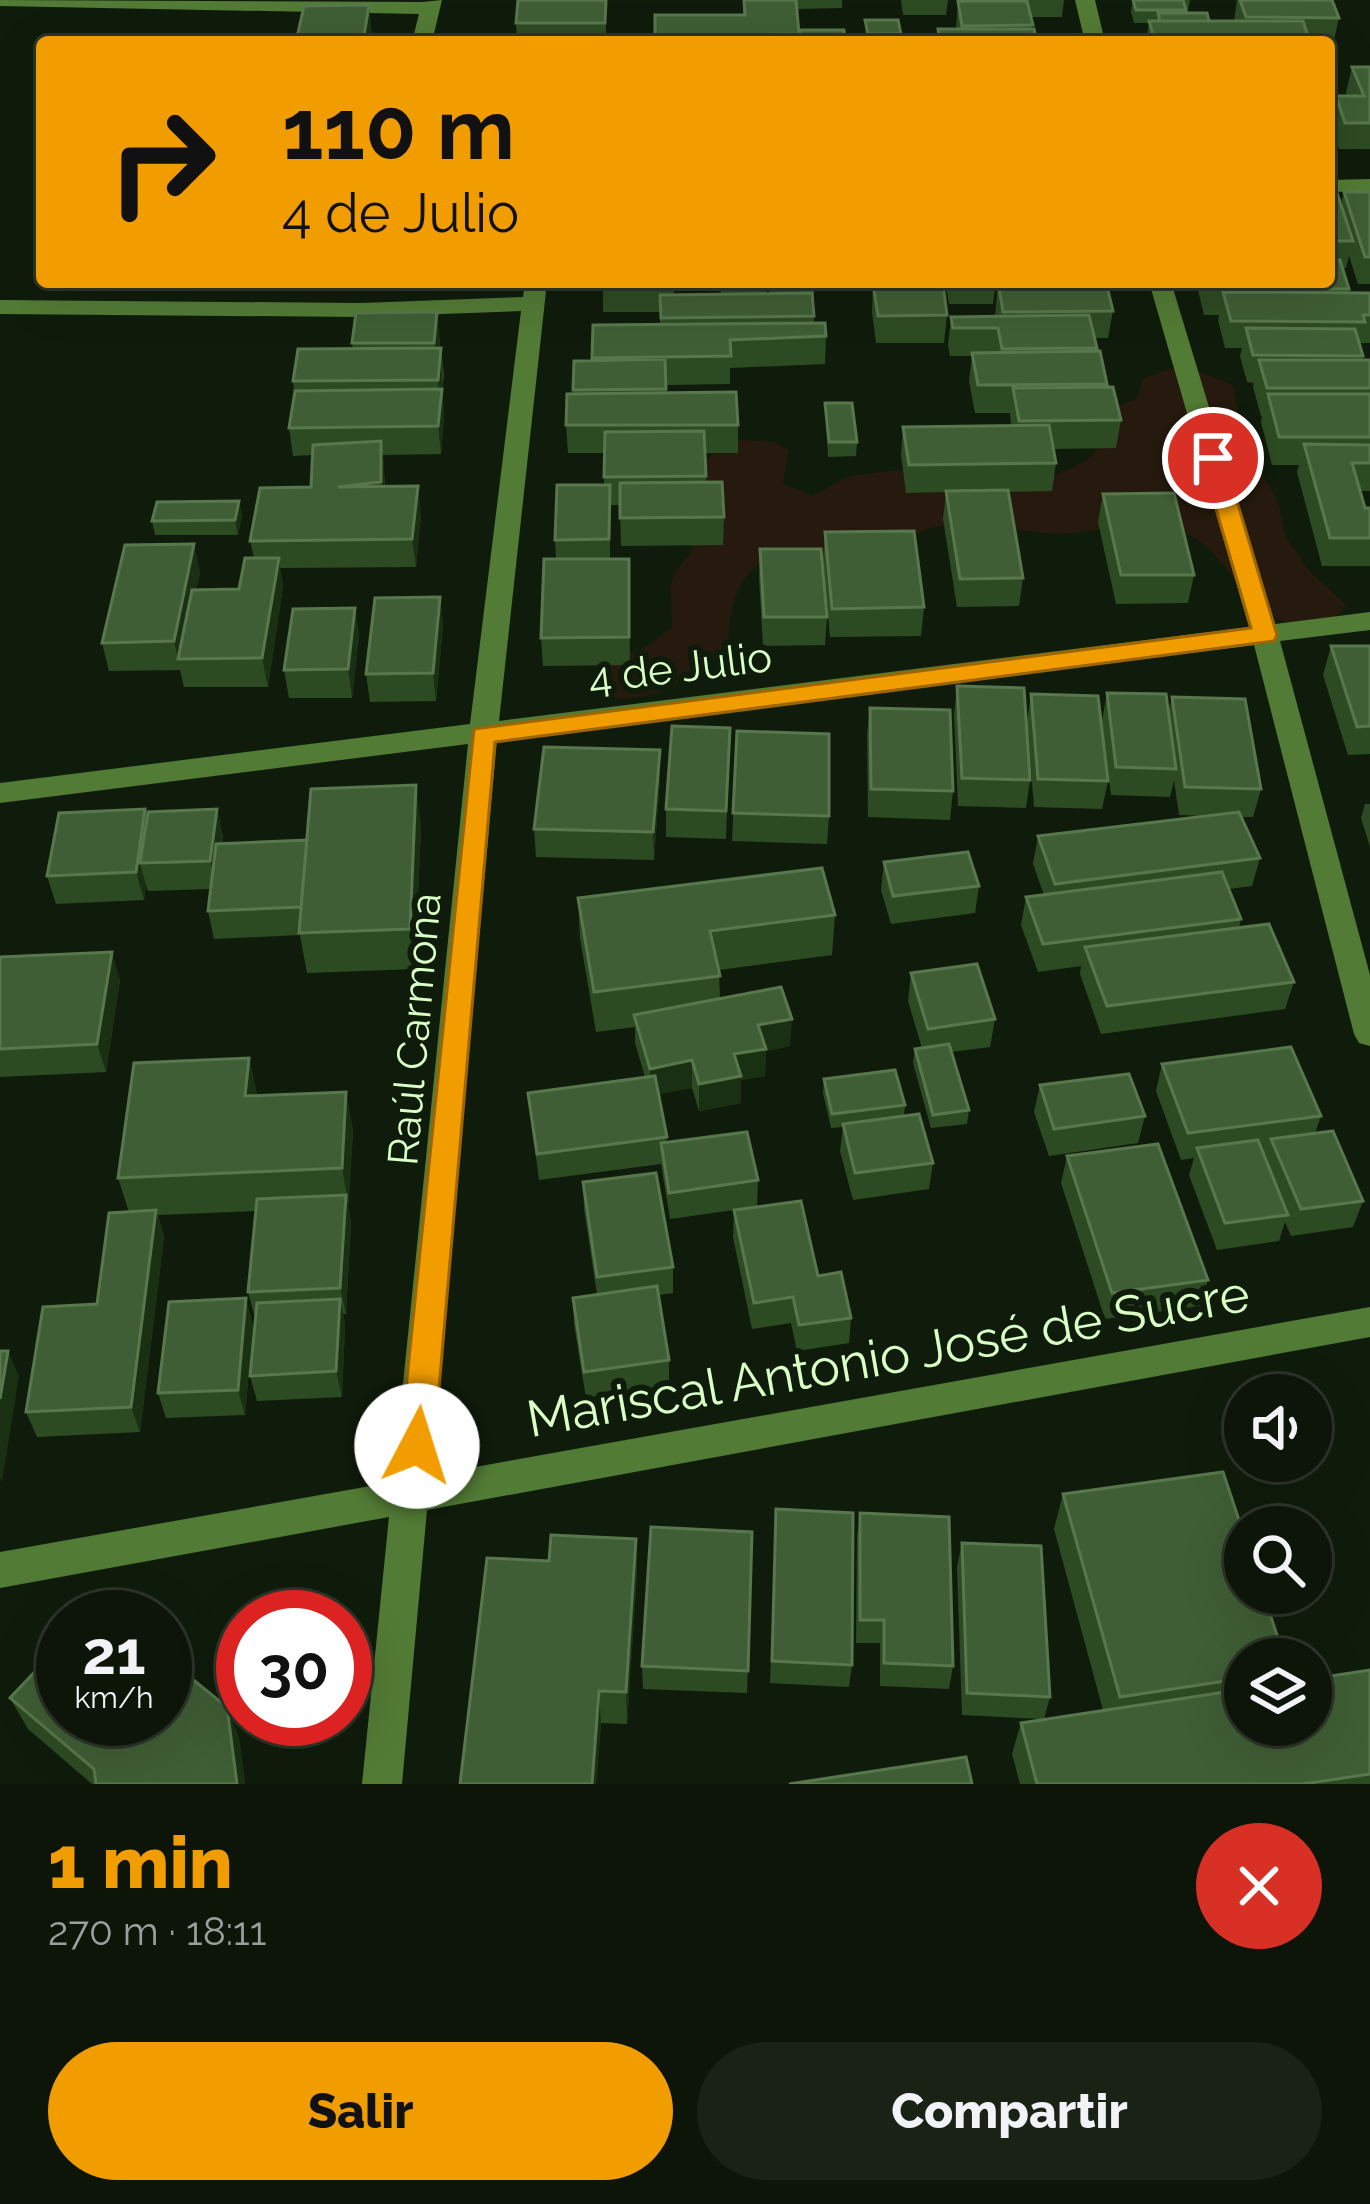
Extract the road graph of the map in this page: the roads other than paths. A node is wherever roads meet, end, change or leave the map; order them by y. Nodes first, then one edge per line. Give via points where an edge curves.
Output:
1 (0, 0) edge
2 (1085, 0) edge
3 (431, 4) edge
4 (423, 36) edge
5 (1094, 36) edge
6 (1370, 185) edge
7 (1335, 186) edge
8 (366, 288) edge
9 (1162, 288) edge
10 (534, 293) edge
11 (0, 307) edge
12 (361, 310) junction
13 (1370, 621) edge
14 (1265, 635) junction
15 (483, 735) junction
16 (0, 793) edge
17 (1370, 1034) edge
18 (1370, 1322) edge
19 (412, 1493) junction
20 (0, 1570) edge
21 (382, 1784) edge

1 - 3 street
2 - 5 street
3 - 4 street
6 - 7 street
8 - 12 street
9 - 14 street
10 - 12 street
10 - 15 street, Raúl Carmona
11 - 12 street
13 - 14 street, 4 de Julio
14 - 15 street, 4 de Julio
14 - 17 street
15 - 16 street, 4 de Julio
15 - 19 street, Raúl Carmona
18 - 19 street, Mariscal Antonio José de Sucre
19 - 20 street, Mariscal Antonio José de Sucre
19 - 21 street, Raúl Carmona

